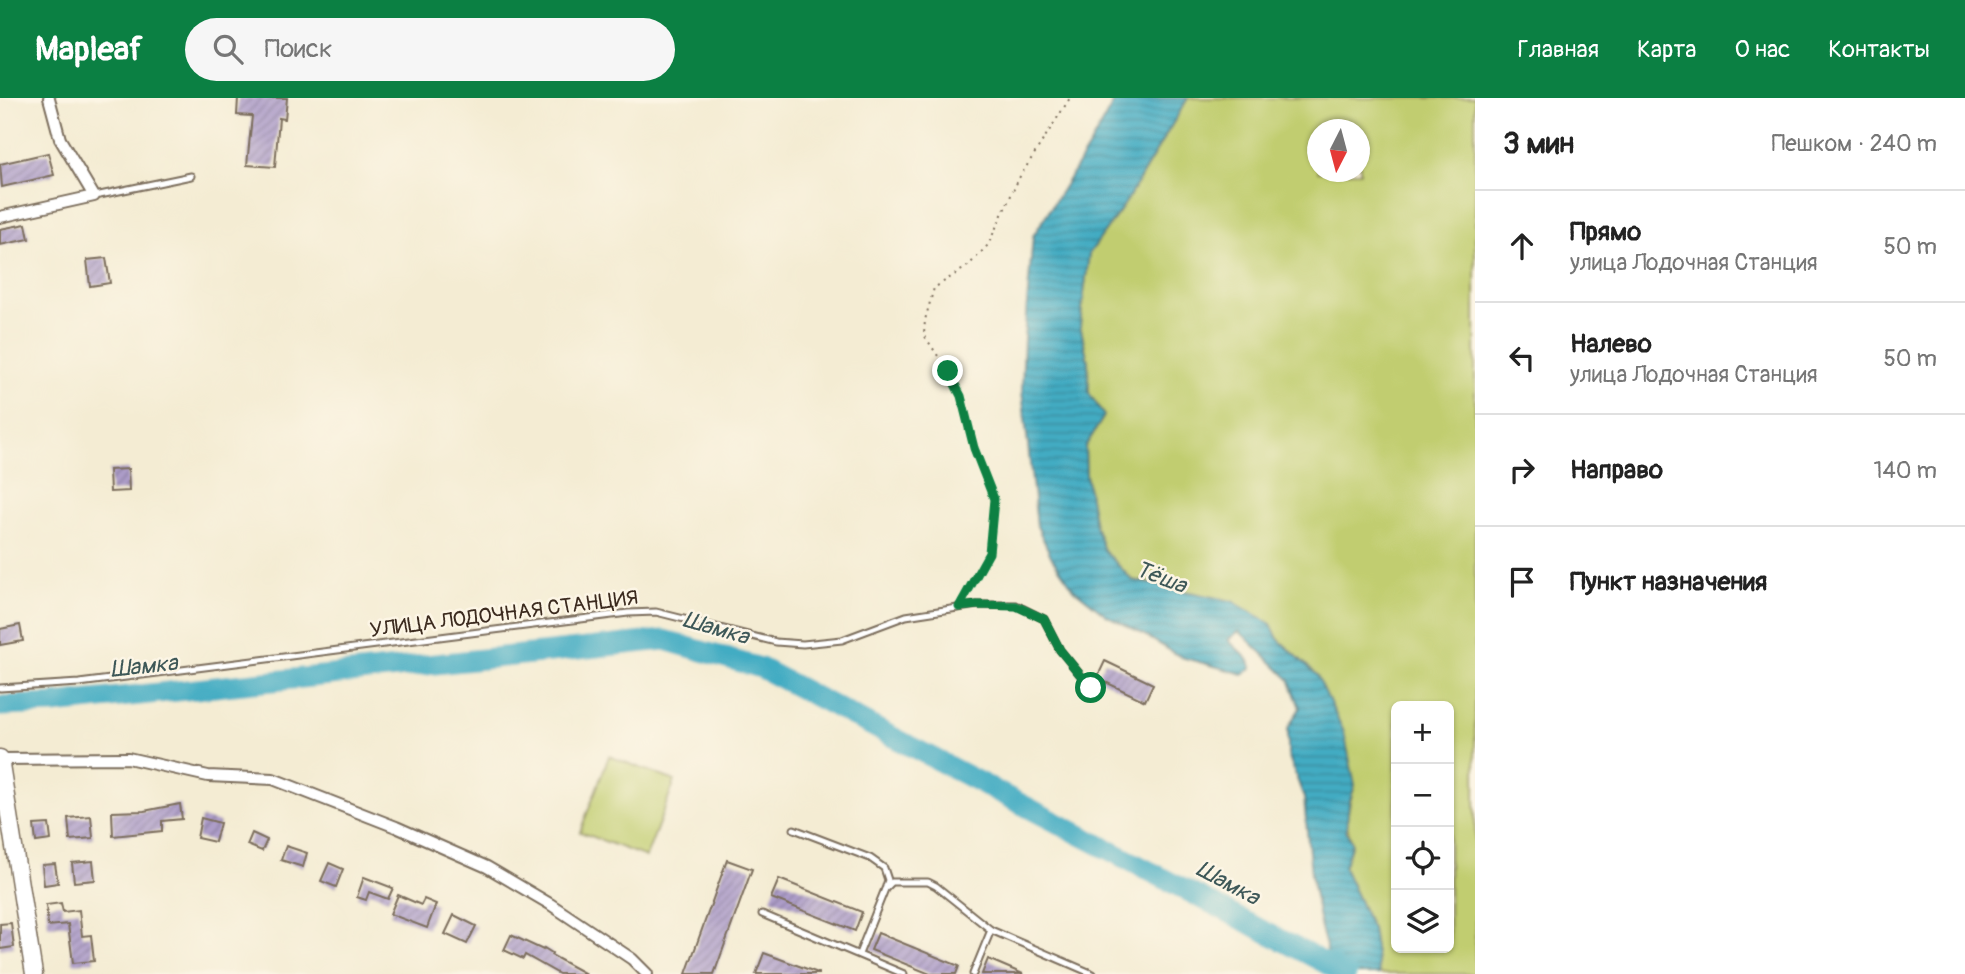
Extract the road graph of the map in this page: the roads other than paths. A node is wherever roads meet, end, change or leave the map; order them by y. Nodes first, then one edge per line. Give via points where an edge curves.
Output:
1 (49, 98) edge
2 (191, 176) dead end
3 (94, 196) junction
4 (0, 217) edge
5 (0, 688) edge
6 (1091, 688) dead end
7 (0, 759) edge
8 (794, 829) dead end
9 (886, 889) junction
10 (762, 914) dead end
11 (991, 930) junction
12 (859, 954) junction
13 (34, 974) edge
14 (647, 974) edge
15 (904, 974) edge
16 (973, 974) edge
17 (1093, 974) edge

1 - 3 street via 60,139
2 - 3 lane
3 - 4 street
5 - 6 lane, УЛИЦА ЛОДОЧНАЯ СТАНЦИЯ via 79,683 647,612 803,645 842,640 906,616 977,605 1016,606 1044,619 1060,650
7 - 13 main road
7 - 14 street via 128,758 208,776 273,779 487,867 550,904
8 - 9 lane via 870,858 884,868
9 - 11 lane via 892,882 928,882
9 - 12 lane
10 - 12 lane
11 - 16 lane
11 - 17 lane
12 - 15 lane

